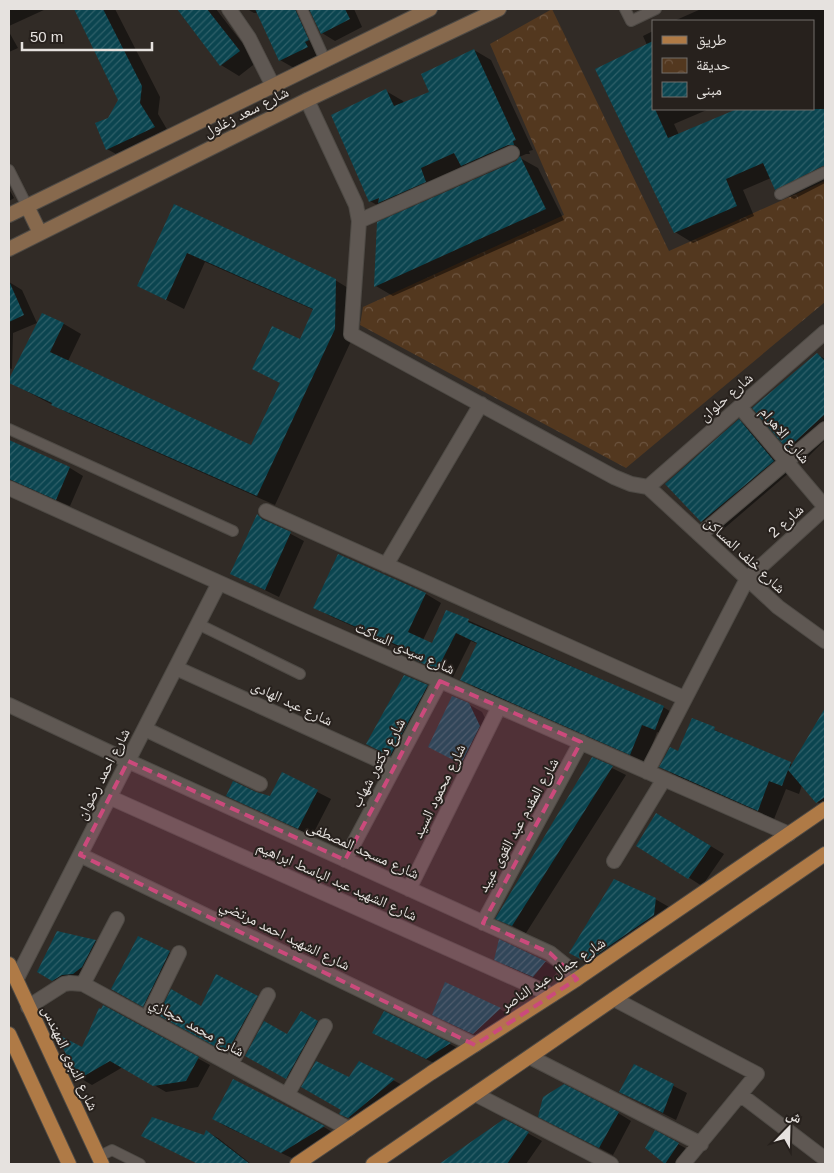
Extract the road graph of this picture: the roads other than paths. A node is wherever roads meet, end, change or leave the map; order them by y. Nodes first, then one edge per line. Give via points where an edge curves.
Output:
1 (229, 9) edge
2 (302, 9) edge
3 (499, 9) edge
4 (625, 9) edge
5 (656, 9) edge
6 (423, 10) edge
7 (326, 60) junction
8 (272, 86) junction
9 (307, 100) junction
10 (512, 153) dead end
11 (9, 170) edge
12 (825, 172) edge
13 (780, 194) dead end
14 (27, 206) junction
15 (9, 215) edge
16 (359, 221) junction
17 (40, 234) junction
18 (9, 249) edge
19 (824, 334) edge
20 (481, 404) junction
21 (740, 407) junction
22 (825, 428) edge
23 (9, 429) edge
24 (787, 462) junction
25 (648, 487) junction
26 (9, 488) edge
27 (825, 507) edge
28 (266, 511) dead end
29 (233, 531) dead end
30 (700, 535) junction
31 (386, 565) junction
32 (747, 579) junction
33 (219, 583) junction
34 (198, 624) junction
35 (825, 641) edge
36 (176, 668) junction
37 (300, 674) dead end
38 (440, 681) junction
39 (684, 698) junction
40 (9, 705) edge
41 (499, 707) junction
42 (145, 728) junction
43 (581, 742) junction
44 (128, 761) junction
45 (394, 767) junction
46 (647, 772) junction
47 (664, 780) junction
48 (260, 784) dead end
49 (109, 798) junction
50 (825, 809) edge
51 (789, 834) junction
52 (825, 854) edge
53 (80, 855) junction
54 (344, 860) junction
55 (614, 861) dead end
56 (409, 889) junction
57 (117, 919) dead end
58 (483, 923) junction
59 (180, 953) dead end
60 (9, 964) edge
61 (577, 979) junction
62 (16, 980) junction
63 (83, 984) junction
64 (268, 995) dead end
65 (552, 995) junction
66 (614, 999) junction
67 (28, 1007) junction
68 (147, 1018) junction
69 (325, 1026) dead end
70 (9, 1034) edge
71 (475, 1045) junction
72 (530, 1057) junction
73 (232, 1064) junction
74 (475, 1094) junction
75 (286, 1095) junction
76 (741, 1095) junction
77 (349, 1129) junction
78 (700, 1144) junction
79 (100, 1160) edge
80 (825, 1160) edge
81 (69, 1164) edge
82 (140, 1164) edge
83 (297, 1164) edge
84 (373, 1164) edge
85 (611, 1164) edge
86 (683, 1164) edge

1 - 8 street via 249,38
2 - 7 lane
3 - 9 main road, شارع سعد زغلول
4 - 5 lane via 631,21
6 - 7 main road, شارع سعد زغلول
7 - 8 main road, شارع سعد زغلول
8 - 14 main road, شارع سعد زغلول
9 - 16 street via 356,205
9 - 17 main road, شارع سعد زغلول
10 - 16 street
11 - 14 lane
12 - 13 lane
14 - 15 main road, شارع سعد زغلول
14 - 17 main road
16 - 20 street via 351,334
17 - 18 main road, شارع سعد زغلول
19 - 21 street, شارع حلوان
20 - 25 street via 614,477
20 - 31 street
21 - 24 street, شارع الاهرام
21 - 25 street, شارع حلوان
22 - 24 street
23 - 29 lane
24 - 27 street, شارع الاهرام
24 - 30 street
25 - 30 street, شارع خلف المساكن
26 - 33 street, شارع سيدى الساكت
27 - 32 street, شارع 2
28 - 31 street
30 - 32 street, شارع خلف المساكن
31 - 39 street
32 - 35 street, شارع خلف المساكن via 778,608
32 - 39 street, شارع 2
33 - 34 street, شارع احمد رضوان
33 - 38 street, شارع سيدى الساكت
34 - 36 street, شارع احمد رضوان
34 - 37 lane
36 - 42 street, شارع احمد رضوان
36 - 45 street, شارع عبد الهادى
38 - 41 street, شارع سيدى الساكت
38 - 45 street, شارع دكتور شهاب
39 - 46 street, شارع 2
40 - 44 street, شارع مسجد المصطفى
41 - 43 street, شارع سيدى الساكت
41 - 56 street, شارع محمود السيد
42 - 44 street, شارع احمد رضوان
42 - 48 street
43 - 46 street, شارع سيدى الساكت
43 - 58 street, شارع المقدم عبد القوى عبيد
44 - 49 street, شارع احمد رضوان
44 - 54 street, شارع مسجد المصطفى
45 - 54 street, شارع دكتور شهاب
46 - 47 street, شارع سيدى الساكت
47 - 51 street, شارع سيدى الساكت
47 - 55 street
49 - 53 street, شارع احمد رضوان
49 - 65 street, شارع الشهيد عبد الباسط ابراهيم
50 - 51 main road, شارع جمال عبد الناصر
51 - 61 main road, شارع جمال عبد الناصر
52 - 66 main road
53 - 62 street, شارع احمد رضوان
53 - 71 street, شارع الشهيد احمد مرتضي
54 - 56 street, شارع مسجد المصطفى
56 - 58 street, شارع مسجد المصطفى
57 - 63 street
58 - 61 street, شارع مسجد المصطفى via 550,953
59 - 68 street
60 - 62 main road, شارع النبوى المهندس
61 - 65 main road, شارع جمال عبد الناصر
62 - 67 main road, شارع النبوى المهندس
63 - 67 street via 64,984
63 - 68 street, شارع محمد حجازي
64 - 73 street
65 - 71 main road, شارع جمال عبد الناصر
66 - 72 main road
66 - 76 street via 758,1074
67 - 79 main road, شارع النبوى المهندس
68 - 73 street, شارع محمد حجازي
69 - 75 street
70 - 81 main road
71 - 77 main road, شارع جمال عبد الناصر
72 - 74 main road
72 - 78 street
73 - 75 street, شارع محمد حجازي
74 - 84 main road
74 - 85 street
75 - 77 street, شارع محمد حجازي
76 - 78 street
76 - 80 street
77 - 83 main road, شارع جمال عبد الناصر
78 - 86 street
79 - 82 lane via 112,1150

